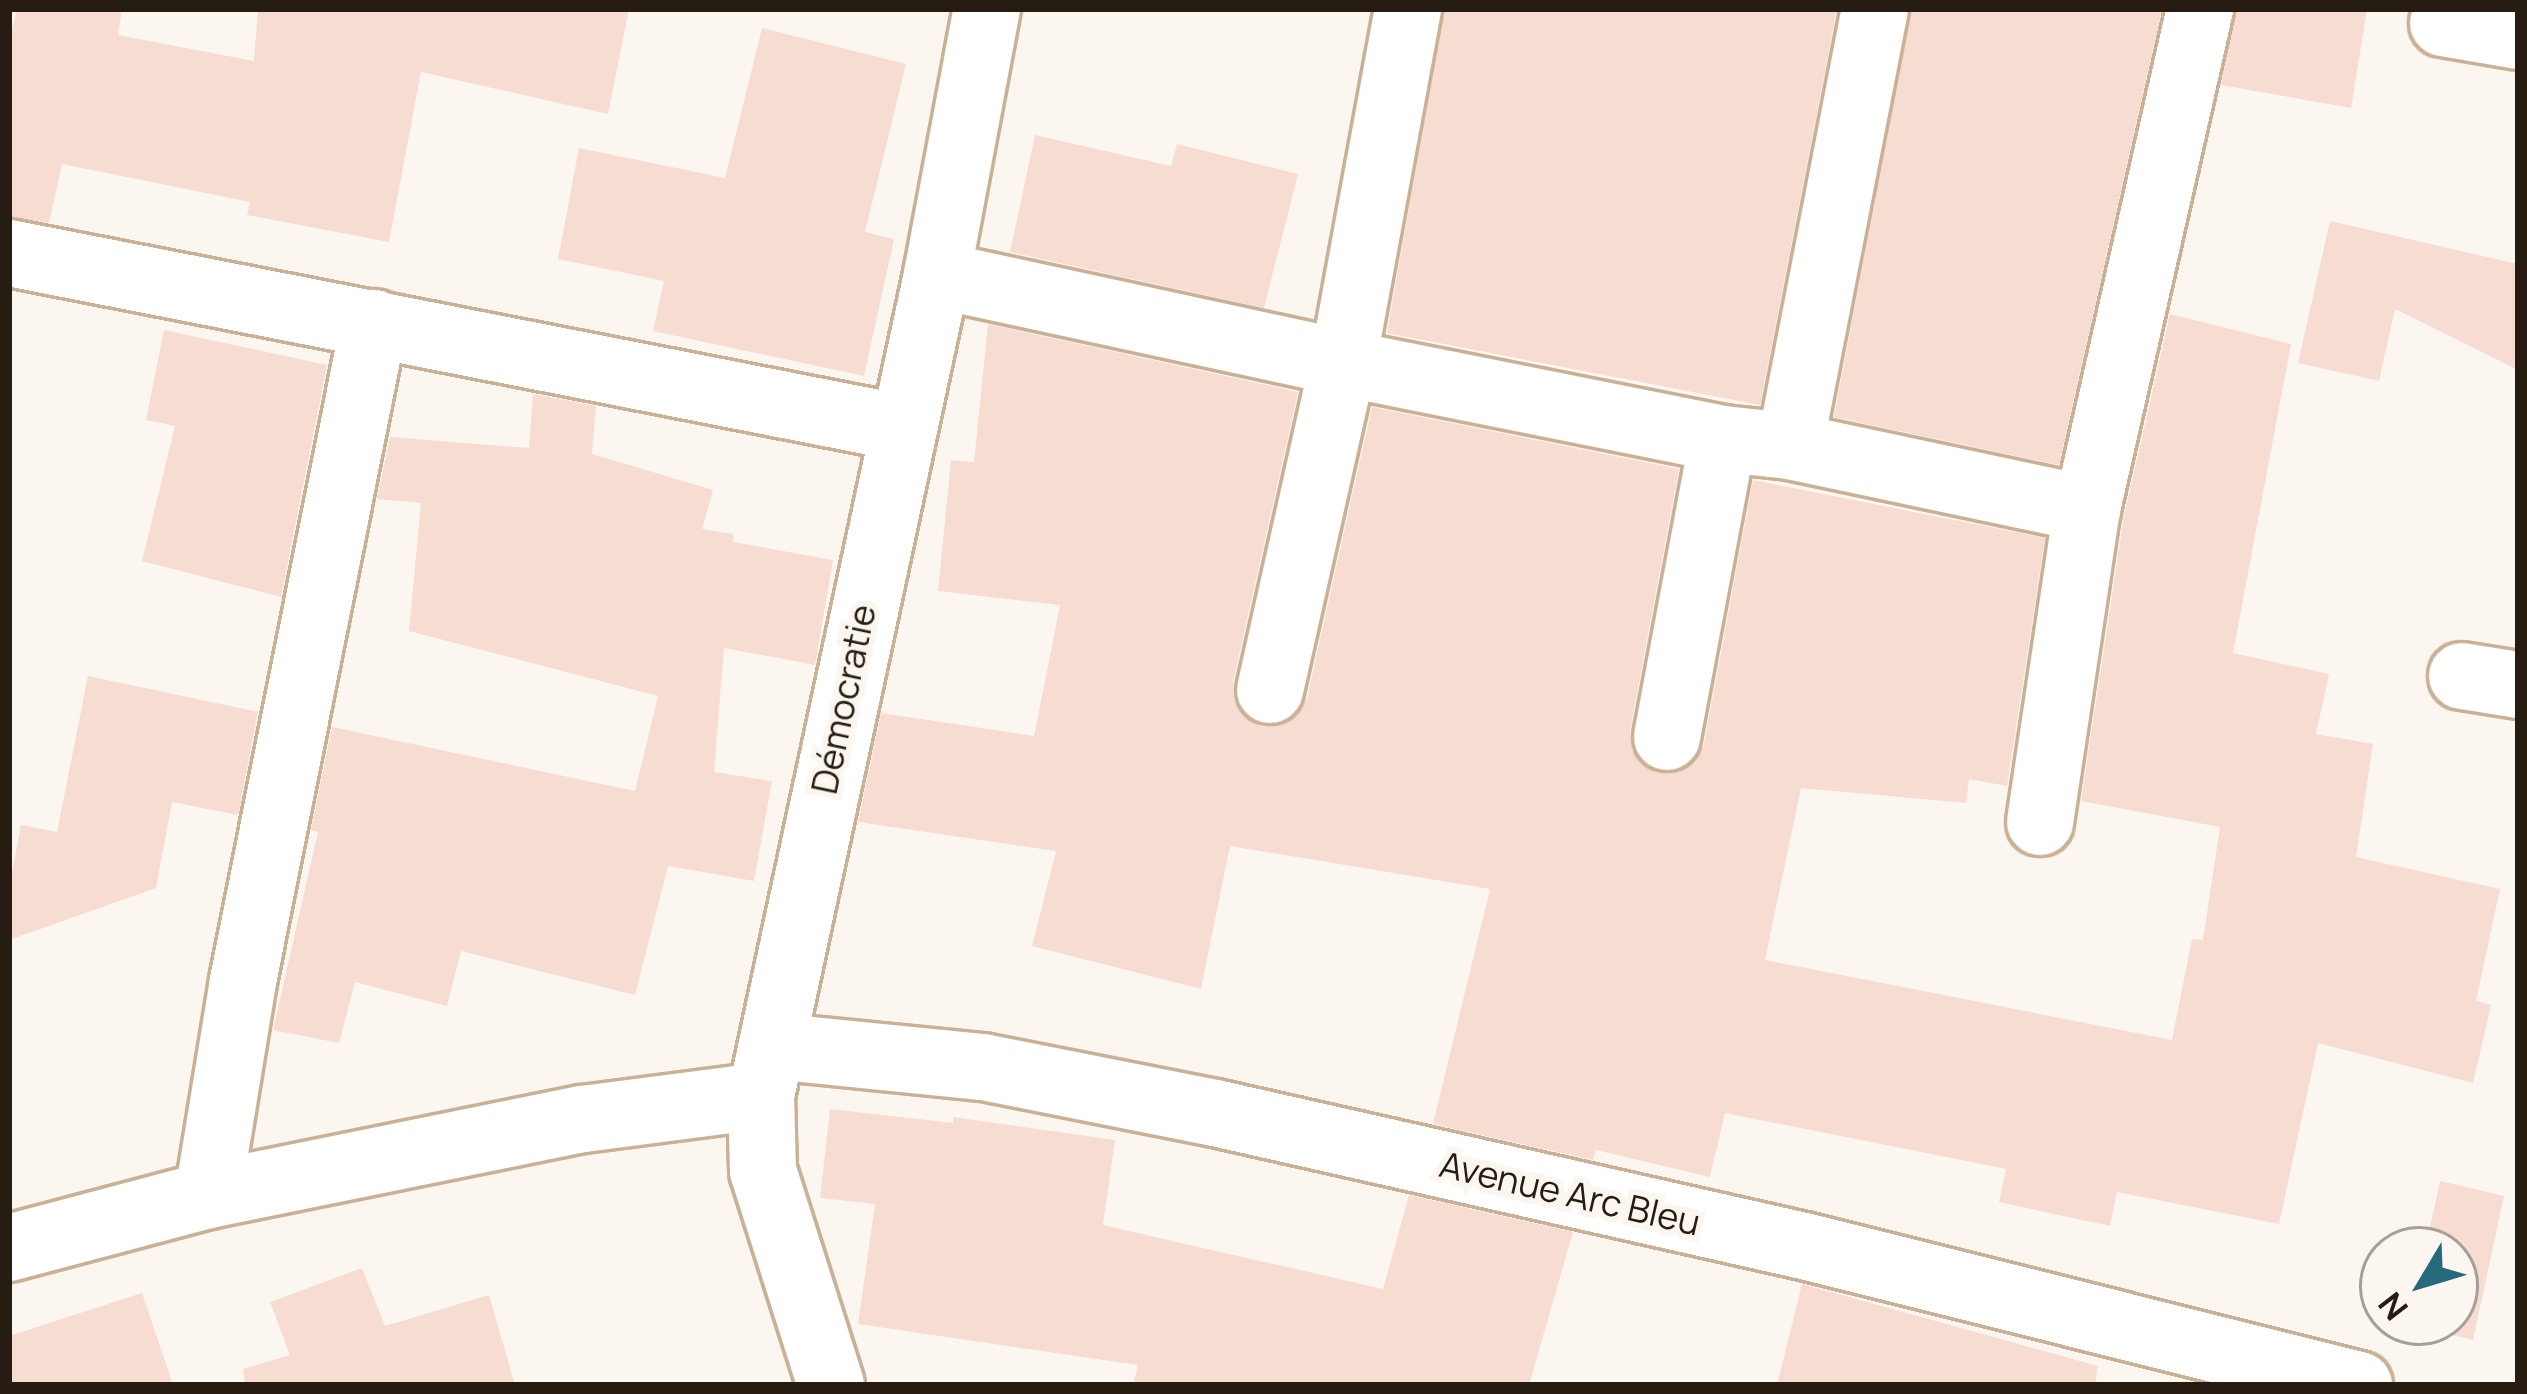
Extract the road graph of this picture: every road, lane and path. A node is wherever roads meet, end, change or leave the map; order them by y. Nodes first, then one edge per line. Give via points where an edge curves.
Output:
1 (987, 9) edge
2 (1408, 9) edge
3 (1875, 9) edge
4 (2200, 9) edge
5 (2443, 23) dead end
6 (2518, 36) edge
7 (9, 253) edge
8 (937, 275) junction
9 (374, 323) junction
10 (1343, 363) junction
11 (903, 428) junction
12 (1723, 439) junction
13 (1790, 446) junction
14 (2087, 509) junction
15 (1270, 690) dead end
16 (1667, 737) dead end
17 (2040, 821) dead end
18 (766, 1071) junction
19 (208, 1195) junction
20 (9, 1248) edge
21 (831, 1385) edge
22 (2359, 1385) edge

1 - 8 street, Démocratie
2 - 10 street
3 - 13 street
4 - 14 street
5 - 6 street
7 - 9 street
8 - 10 street
8 - 11 street, Démocratie
9 - 11 street
9 - 19 street
10 - 12 street
10 - 15 street
11 - 18 street, Démocratie
12 - 13 street
12 - 16 street
13 - 14 street
14 - 17 street
18 - 19 street, Avenue Arc Bleu via 583,1119
18 - 21 street, Démocratie via 763,1171
18 - 22 street, Avenue Arc Bleu via 982,1067 1830,1253
19 - 20 street, Avenue Arc Bleu

